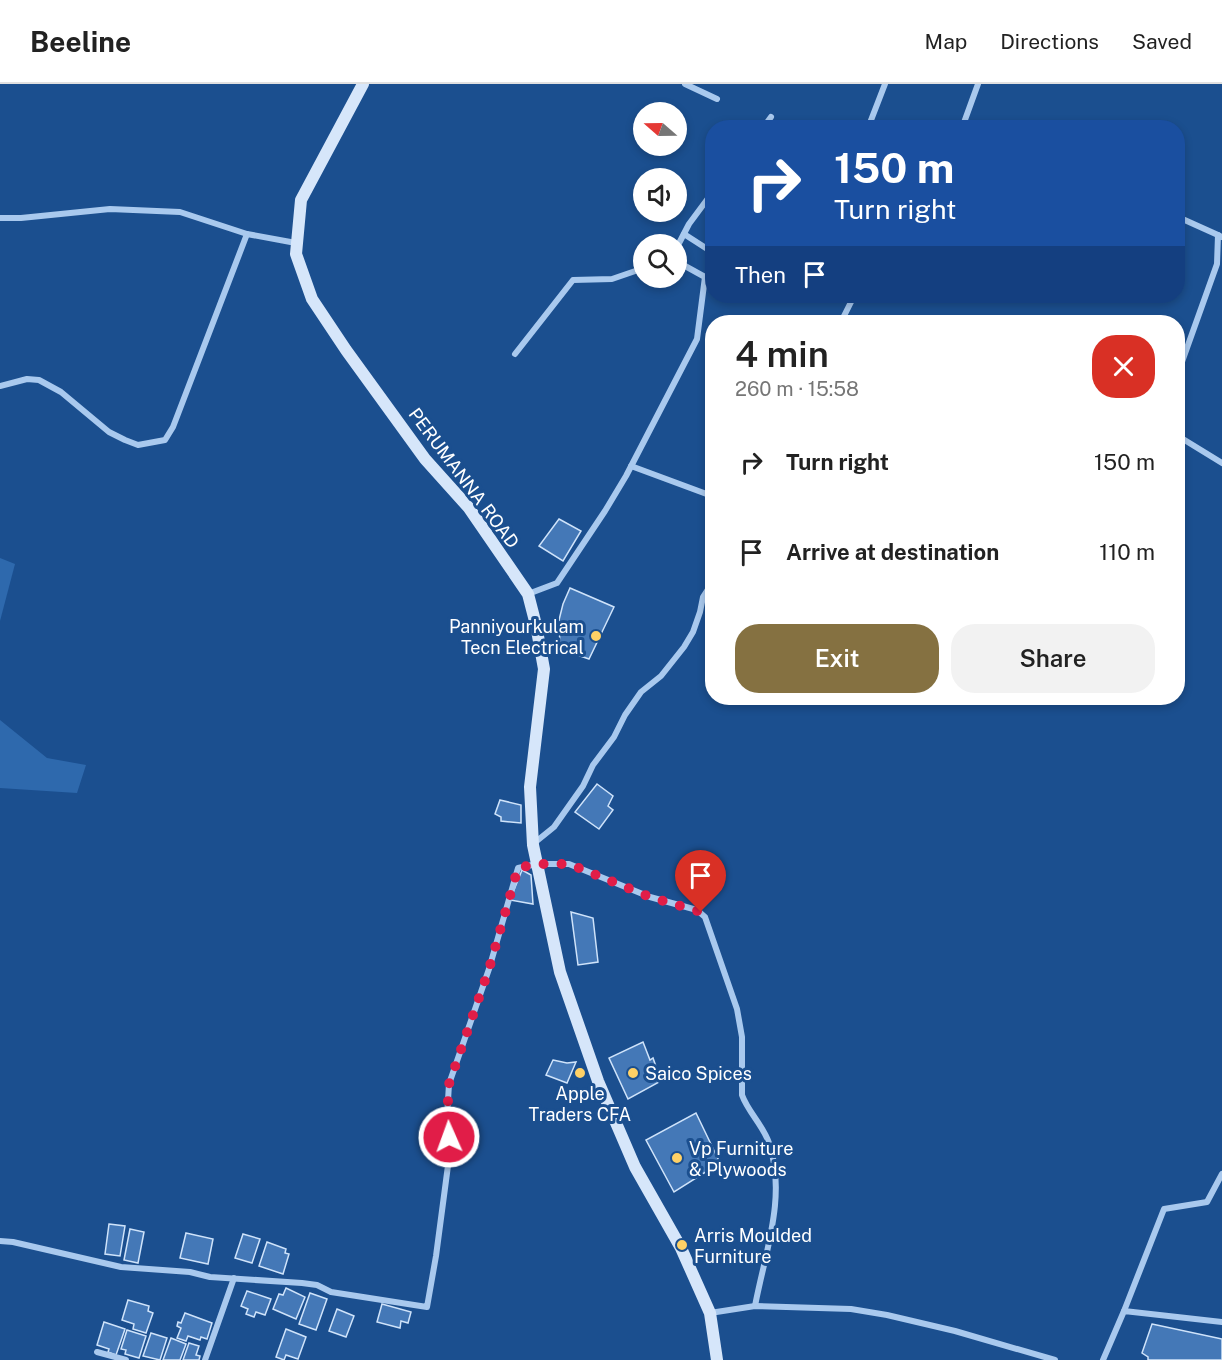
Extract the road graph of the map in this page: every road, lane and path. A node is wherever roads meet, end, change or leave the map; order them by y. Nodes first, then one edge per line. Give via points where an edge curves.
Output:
1 (363, 84) edge
2 (685, 84) edge
3 (885, 84) edge
4 (978, 84) edge
5 (717, 99) dead end
6 (771, 117) dead end
7 (769, 120) edge
8 (871, 120) edge
9 (965, 120) edge
10 (705, 202) edge
11 (0, 218) edge
12 (1185, 221) edge
13 (247, 234) junction
14 (684, 234) edge
15 (687, 236) edge
16 (1220, 236) edge
17 (296, 243) junction
18 (705, 248) edge
19 (687, 267) edge
20 (633, 272) edge
21 (1185, 353) edge
22 (515, 354) dead end
23 (0, 386) edge
24 (1185, 440) edge
25 (1222, 464) edge
26 (631, 466) junction
27 (705, 493) edge
28 (528, 594) junction
29 (705, 594) edge
30 (533, 845) junction
31 (537, 864) junction
32 (1222, 1174) edge
33 (0, 1241) edge
34 (234, 1278) junction
35 (755, 1306) junction
36 (1124, 1311) junction
37 (710, 1313) junction
38 (1222, 1322) edge
39 (97, 1352) dead end
40 (126, 1360) edge
41 (205, 1360) edge
42 (717, 1360) edge
43 (1055, 1360) edge
44 (1103, 1360) edge

1 - 17 main road, PERUMANNA ROAD via 301,200
2 - 5 street
3 - 8 street
4 - 9 street
6 - 7 street
10 - 14 street
11 - 13 street via 110,208 180,212
12 - 16 street
13 - 17 street
13 - 23 street via 165,440 138,445 125,440 39,380 27,378
15 - 18 street
16 - 21 street via 1217,264
17 - 28 main road, PERUMANNA ROAD via 296,254 312,299 414,444 469,508
19 - 26 street via 705,277 697,339
20 - 22 street via 612,279 573,280
24 - 25 street
26 - 27 street
26 - 28 street via 557,583
28 - 30 main road, PERUMANNA ROAD via 544,669 530,787
29 - 30 street via 684,647 661,676 641,692 583,786 554,827
30 - 31 main road, PERUMANNA ROAD
31 - 34 street via 518,868 489,969 449,1084 449,1158 427,1307 331,1292 302,1282
31 - 35 street via 577,866 650,897 697,910 705,917 737,1009 742,1037 742,1095 768,1139 775,1161 771,1236
31 - 37 main road, PERUMANNA ROAD via 560,972 597,1081 635,1167 681,1248
32 - 36 street via 1207,1202 1164,1209
33 - 34 street via 121,1268
34 - 41 street
35 - 37 street
35 - 43 street via 850,1309 887,1315
36 - 38 street
36 - 44 street
37 - 42 main road, PERUMANNA ROAD
39 - 40 street

